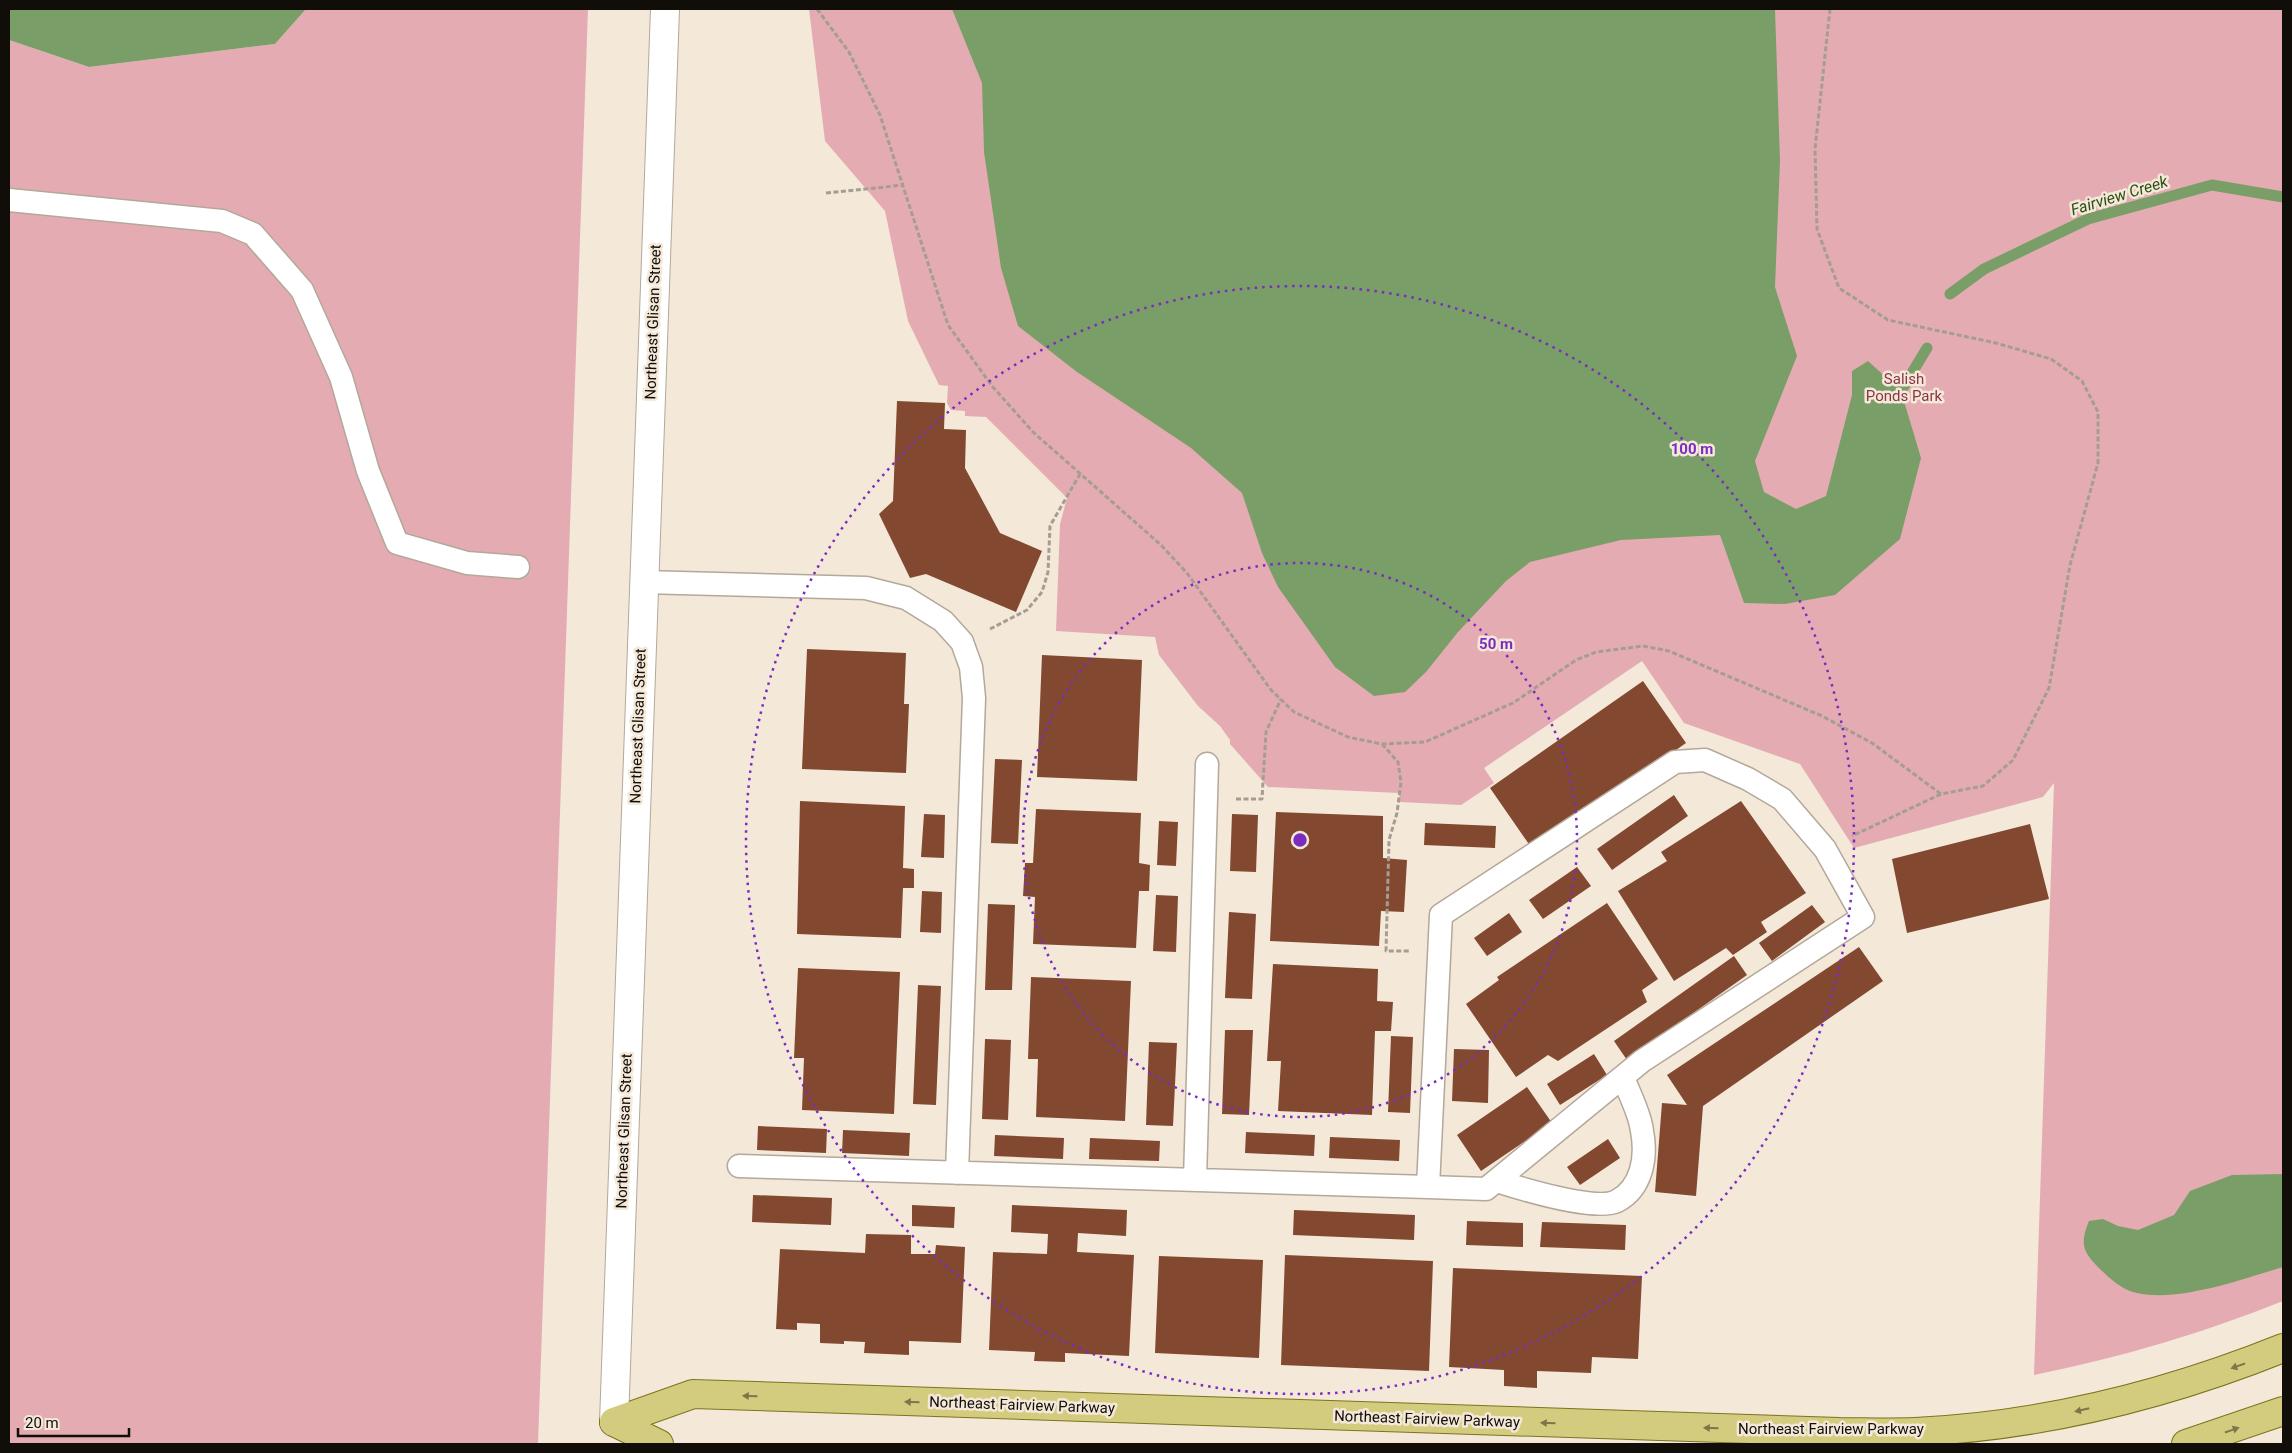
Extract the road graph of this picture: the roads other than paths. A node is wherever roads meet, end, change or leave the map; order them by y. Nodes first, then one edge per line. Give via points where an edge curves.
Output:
1 (665, 9) edge
2 (9, 200) edge
3 (518, 567) dead end
4 (644, 582) junction
5 (1207, 764) dead end
6 (1623, 1077) junction
7 (740, 1166) dead end
8 (957, 1173) junction
9 (1195, 1180) junction
10 (1496, 1180) junction
11 (1428, 1187) junction
12 (2283, 1348) edge
13 (2283, 1411) edge
14 (614, 1433) edge
15 (659, 1444) edge
16 (2186, 1444) edge

1 - 4 main road, Northeast Glisan Street
2 - 3 lane via 222,221 253,234 302,290 342,376 368,471 397,544 467,563
4 - 8 lane via 866,588 906,598 943,621 962,642 971,667 974,698
4 - 14 main road, Northeast Glisan Street
5 - 9 lane
6 - 10 lane
6 - 10 lane via 1642,1130 1644,1159 1636,1185 1615,1202 1587,1202 1536,1193
6 - 11 lane via 1642,1061 1863,917 1825,849 1782,799 1748,778 1705,760 1675,762 1441,915
7 - 8 lane
8 - 9 lane
9 - 11 lane
10 - 11 lane via 1486,1189
12 -> 14 main road, Northeast Fairview Parkway via 2238,1366 2128,1400 2057,1415 1915,1432 693,1394
16 -> 13 main road
14 - 15 main road

